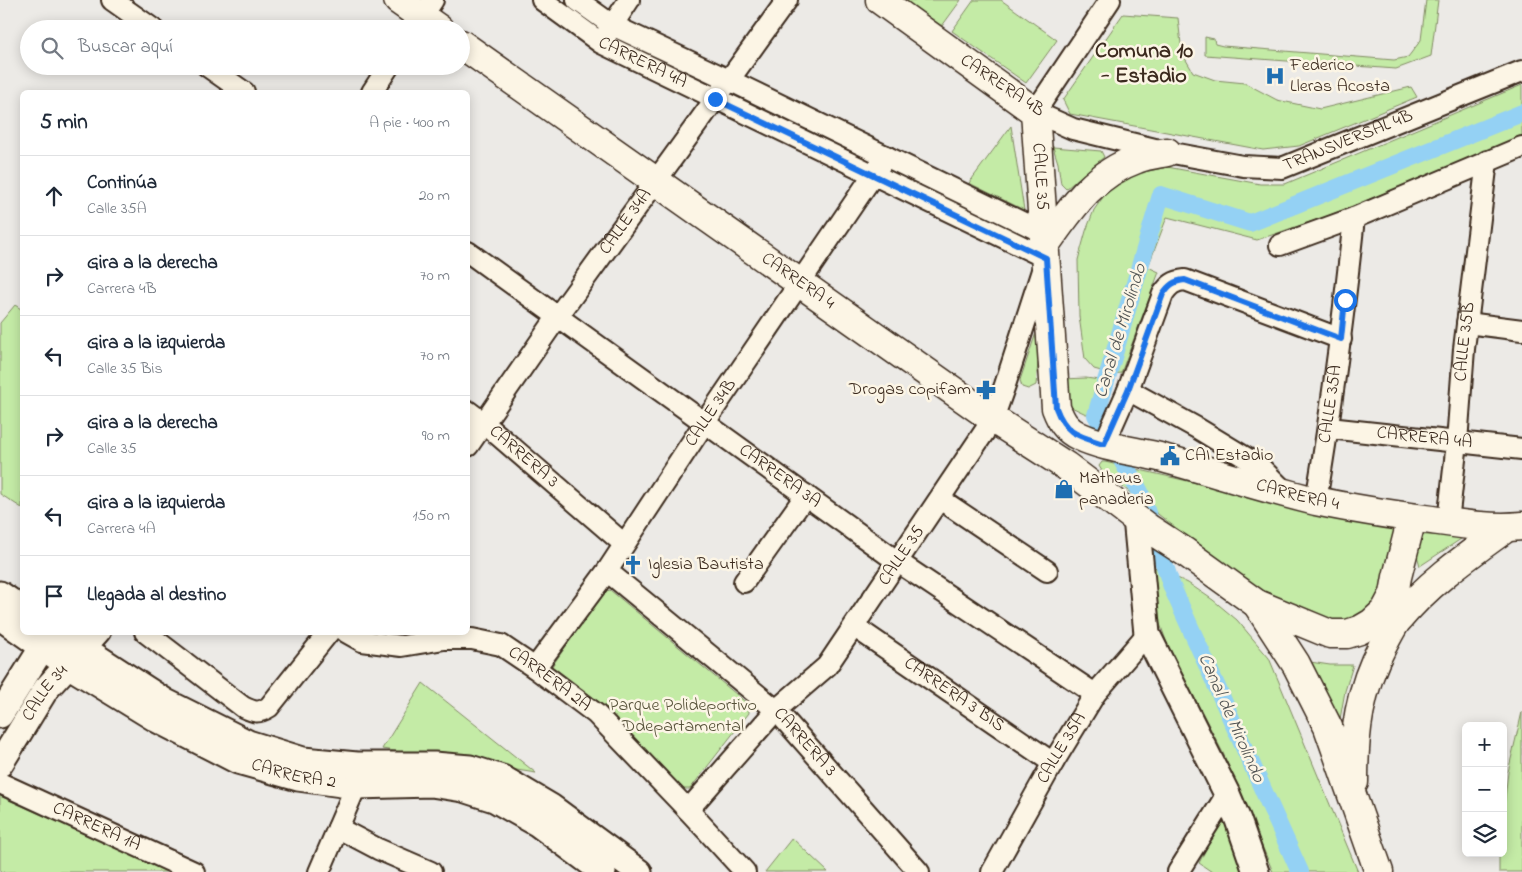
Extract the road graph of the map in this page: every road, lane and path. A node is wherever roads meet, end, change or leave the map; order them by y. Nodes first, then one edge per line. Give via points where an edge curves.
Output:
1 (112, 0) edge
2 (398, 0) edge
3 (542, 0) edge
4 (578, 0) edge
5 (629, 0) edge
6 (787, 0) edge
7 (880, 0) edge
8 (1110, 0) edge
9 (427, 19) edge
10 (140, 20) edge
11 (612, 25) junction
12 (601, 43) junction
13 (470, 50) edge
14 (1522, 71) edge
15 (220, 75) edge
16 (383, 75) edge
17 (729, 80) junction
18 (241, 90) edge
19 (373, 90) edge
20 (715, 99) junction
21 (1035, 112) junction
22 (1522, 147) edge
23 (1167, 152) junction
24 (886, 156) junction
25 (1487, 161) junction
26 (874, 174) junction
27 (656, 182) junction
28 (1354, 218) junction
29 (1045, 246) junction
30 (1280, 246) dead end
31 (470, 253) edge
32 (801, 283) junction
33 (558, 316) junction
34 (1467, 323) junction
35 (1522, 330) edge
36 (1341, 339) junction
37 (1128, 390) junction
38 (470, 412) edge
39 (992, 419) junction
40 (705, 422) junction
41 (484, 423) junction
42 (1329, 428) junction
43 (1098, 442) junction
44 (1457, 442) junction
45 (470, 443) edge
46 (1522, 449) edge
47 (1066, 466) junction
48 (1285, 492) junction
49 (806, 495) junction
50 (940, 499) junction
51 (1316, 501) junction
52 (1412, 518) junction
53 (1448, 522) junction
54 (1142, 523) junction
55 (1514, 527) edge
56 (624, 544) junction
57 (898, 562) junction
58 (1047, 570) dead end
59 (608, 571) junction
60 (744, 582) dead end
61 (0, 594) edge
62 (1257, 604) junction
63 (20, 608) edge
64 (0, 617) edge
65 (20, 625) edge
66 (855, 627) junction
67 (1147, 634) junction
68 (149, 635) edge
69 (327, 635) edge
70 (351, 635) edge
71 (51, 637) edge
72 (84, 649) edge
73 (535, 668) junction
74 (1095, 694) junction
75 (776, 710) junction
76 (0, 715) edge
77 (1053, 763) junction
78 (0, 764) edge
79 (0, 783) edge
80 (356, 786) junction
81 (1227, 794) junction
82 (688, 810) junction
83 (1360, 818) junction
84 (338, 828) junction
85 (193, 872) edge
86 (319, 872) edge
87 (431, 872) edge
88 (603, 872) edge
89 (639, 872) edge
90 (745, 872) edge
91 (919, 872) edge
92 (992, 872) edge
93 (1178, 872) edge
94 (1256, 872) edge
95 (1380, 872) edge

1 - 10 street
2 - 9 main road
3 - 12 street, CARRERA 4A
4 - 11 street, CARRERA 4A
5 - 11 street
6 - 17 street, CALLE 34A
7 - 21 main road, CARRERA 4B
8 - 21 street
11 - 12 street
11 - 17 street, CARRERA 4A
12 - 20 street, CARRERA 4A
13 - 27 main road, CARRERA 4
14 - 23 street, TRANSVERSAL 4B via 1282,168 1243,166
15 - 18 street
16 - 19 street
17 - 20 street, CALLE 34A
17 - 24 street, CARRERA 4A
20 - 26 street, CARRERA 4A
20 - 27 street, CALLE 34A
21 - 23 street, CARRERA 4B via 1073,129
21 - 29 main road, CALLE 35
22 - 25 street
23 - 29 main road via 1137,158 1109,172 1085,191
24 - 26 street, CALLE 34B
24 - 29 street, CARRERA 4A
25 - 28 street
25 - 34 street, CALLE 35B
26 - 29 street, CARRERA 4A
26 - 32 street, CALLE 34B
27 - 32 main road, CARRERA 4
27 - 33 street, CALLE 34A
28 - 30 street
28 - 36 street, CALLE 35A
29 - 39 street, CALLE 35
29 - 43 main road, CALLE 35 via 1056,408 1060,421 1069,430
31 - 33 street, CARRERA 3A
32 - 39 main road, CARRERA 4
32 - 40 street, CALLE 34B
33 - 40 street, CARRERA 3A
33 - 41 street, CALLE 34A
34 - 35 street
34 - 44 street, CALLE 35B
36 - 37 street via 1185,280 1176,281 1163,294
36 - 42 street, CALLE 35A
37 - 43 street
37 - 48 street via 1258,465
38 - 41 street, CARRERA 3
39 - 47 main road, CARRERA 4
39 - 50 street, CALLE 35
40 - 49 street, CARRERA 3A
40 - 56 street, CALLE 34B
41 - 45 street, CALLE 34A
41 - 56 street, CARRERA 3
42 - 44 street, CARRERA 4A
42 - 51 street, CALLE 35A
43 - 47 main road via 1070,439 1062,446 1061,456
43 - 48 main road, CARRERA 4
44 - 46 street, CARRERA 4A
44 - 53 street, CALLE 35B
47 - 54 main road, CARRERA 4
48 - 51 main road, CARRERA 4
49 - 57 street, CARRERA 3A
49 - 60 street
50 - 57 street, CALLE 35
50 - 58 street
51 - 52 main road, CARRERA 4
52 - 53 main road, CARRERA 4
52 - 62 main road via 1394,594 1385,611 1360,630 1330,634
53 - 55 main road, CARRERA 4
54 - 62 main road, CARRERA 4
54 - 67 street
55 - 83 main road via 1452,567 1422,594 1395,624 1377,656 1364,691 1354,746 1354,782
56 - 59 street, CALLE 34B
57 - 66 street, CALLE 35
57 - 74 street, CARRERA 3A
59 - 73 street, CALLE 34B
59 - 75 street, CARRERA 3
61 - 63 street
62 - 83 main road, CARRERA 4 via 1296,664 1328,727
64 - 65 street, CARRERA 2
66 - 75 street, CALLE 35 via 827,666
66 - 77 street, CARRERA 3 BIS
67 - 74 street, CALLE 35A
67 - 81 street
68 - 69 street via 252,712 261,712 269,707
70 - 73 street, CARRERA 2A via 362,641 402,646 444,639 472,639 501,645
71 - 72 street, CARRERA 2
71 - 76 street, CALLE 34
72 - 78 street, CALLE 34 via 46,689
72 - 80 street, CARRERA 2 via 156,719 238,761 298,778
72 - 89 street, CARRERA 2 via 166,702 248,743 303,760 357,766 452,766 502,778 551,807
73 - 82 street, CARRERA 2A via 596,714
74 - 77 street, CALLE 35A
75 - 82 street, CALLE 35
75 - 91 street, CARRERA 3
77 - 92 street, CALLE 35A
79 - 85 street, CARRERA 1A
80 - 84 street
80 - 88 street, CARRERA 2 via 431,784 494,798 538,824
81 - 93 street
81 - 94 street
82 - 90 street, CARRERA 2A
83 - 95 main road, CARRERA 4
84 - 86 street
84 - 87 street

